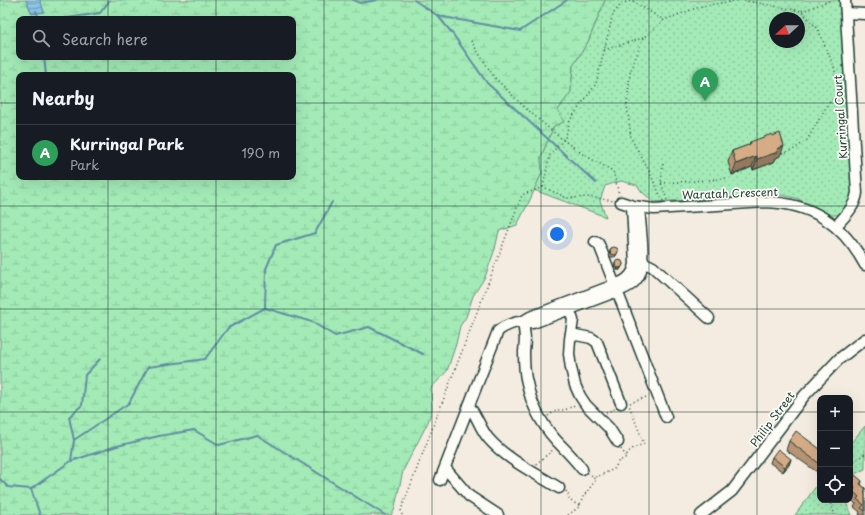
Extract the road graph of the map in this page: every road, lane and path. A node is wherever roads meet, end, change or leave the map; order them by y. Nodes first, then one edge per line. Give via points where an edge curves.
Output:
1 (832, 0) edge
2 (845, 0) edge
3 (632, 1) edge
4 (802, 11) junction
5 (846, 13) junction
6 (865, 14) edge
7 (664, 20) junction
8 (643, 38) junction
9 (471, 41) dead end
10 (604, 50) junction
11 (846, 90) junction
12 (564, 140) junction
13 (782, 153) edge
14 (663, 164) dead end
15 (861, 176) edge
16 (728, 177) dead end
17 (661, 183) junction
18 (543, 187) junction
19 (621, 202) junction
20 (636, 207) junction
21 (668, 208) junction
22 (836, 226) junction
23 (595, 242) dead end
24 (639, 262) junction
25 (865, 264) edge
26 (616, 288) junction
27 (568, 306) junction
28 (708, 318) dead end
29 (522, 322) junction
30 (571, 334) junction
31 (865, 339) edge
32 (656, 393) junction
33 (583, 401) junction
34 (636, 401) dead end
35 (625, 403) joint
36 (469, 406) junction
37 (666, 417) dead end
38 (541, 419) junction
39 (618, 442) dead end
40 (560, 444) junction
41 (865, 454) edge
42 (853, 461) edge
43 (445, 468) junction
44 (582, 469) dead end
45 (530, 470) junction
46 (440, 480) dead end
47 (559, 488) joint
48 (830, 503) edge
49 (580, 506) junction
50 (402, 515) edge
51 (498, 515) edge
52 (568, 515) edge
53 (701, 515) edge
54 (835, 515) edge

1 - 4 path
2 - 5 street, Kurringal Court
3 - 7 path
3 - 10 path via 622,3 613,14
4 - 7 path via 741,0 702,6
4 - 11 path via 818,29 838,83
5 - 6 street
5 - 11 street, Kurringal Court
7 - 8 path
8 - 10 path
8 - 21 path via 630,74 627,105 631,138
9 - 12 path via 494,78
10 - 12 path via 596,84 570,120
11 - 13 path via 828,104 807,140 793,150
11 - 15 street, Kurringal Court
12 - 18 path via 550,155
12 - 19 path via 613,171
14 - 17 path
15 - 22 street, Kurringal Court via 857,198
16 - 17 path via 723,180
17 - 21 path
18 - 19 path via 567,198 590,196
18 - 50 path via 522,195 401,510
19 - 20 street, Waratah Crescent
20 - 21 street, Waratah Crescent
20 - 24 street
21 - 22 street, Waratah Crescent via 776,202 814,212
22 - 25 street, Waratah Crescent
23 - 26 street via 599,244
24 - 26 street via 630,276
24 - 28 street via 653,267
26 - 27 street
26 - 32 street
27 - 29 street via 530,317
27 - 30 street via 573,320
29 - 36 street via 498,331
29 - 38 street via 525,332 526,382
30 - 33 street via 572,374
30 - 35 street via 591,338 597,342
31 - 53 street, Philip Street via 839,359 804,396 732,491
32 - 34 path
32 - 37 street
33 - 38 path via 565,410 556,410
33 - 39 street via 609,428
35 - 49 path via 644,444 631,448 615,468 596,477
36 - 43 street
36 - 45 street via 483,432 492,442 506,455
38 - 40 street
40 - 44 street
40 - 45 path
41 - 42 path
43 - 46 street
43 - 51 street via 469,496
45 - 47 street
47 - 49 path via 567,493 569,500
48 - 54 path
49 - 52 path

